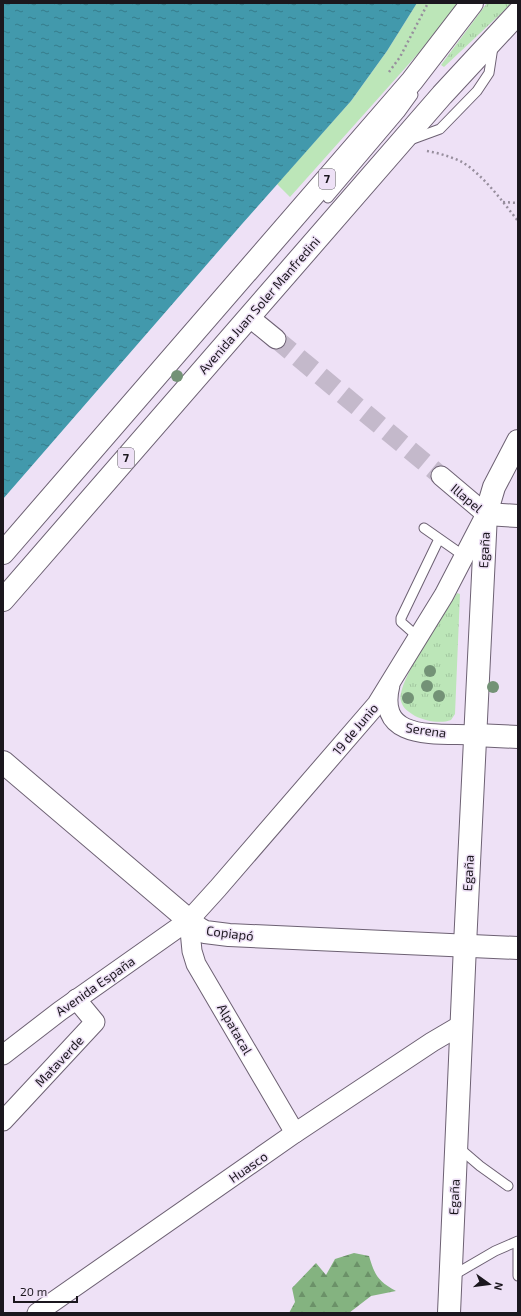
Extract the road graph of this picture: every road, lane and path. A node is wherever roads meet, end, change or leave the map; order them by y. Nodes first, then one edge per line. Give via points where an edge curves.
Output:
1 (428, 3) edge
2 (472, 3) edge
3 (518, 13) edge
4 (431, 56) junction
5 (386, 75) dead end
6 (426, 151) dead end
7 (328, 198) dead end
8 (503, 202) junction
9 (518, 203) edge
10 (518, 221) edge
11 (249, 317) junction
12 (276, 339) tunnel mouth
13 (142, 391) junction
14 (128, 422) dead end
15 (518, 441) edge
16 (441, 476) tunnel mouth
17 (486, 514) junction
18 (518, 516) edge
19 (424, 528) dead end
20 (439, 539) junction
21 (3, 553) edge
22 (464, 556) junction
23 (3, 600) edge
24 (419, 638) junction
25 (391, 683) junction
26 (475, 735) junction
27 (509, 736) edge
28 (3, 762) edge
29 (189, 920) junction
30 (465, 945) junction
31 (518, 948) edge
32 (76, 999) junction
33 (461, 1025) junction
34 (3, 1055) edge
35 (3, 1121) edge
36 (296, 1133) junction
37 (456, 1146) junction
38 (508, 1186) dead end
39 (518, 1241) edge
40 (518, 1248) edge
41 (518, 1276) edge
42 (450, 1282) junction
43 (37, 1313) edge
44 (449, 1313) edge
45 (454, 1313) edge

1 - 5 path via 400,57
2 - 4 main road, 7
3 - 11 main road, Avenida Juan Soler Manfredini / 7 via 496,34 396,147
4 - 7 lane via 419,85 400,113
4 - 13 main road, 7
6 - 8 path via 446,155 461,162 474,171
8 - 9 path
8 - 10 path
11 - 12 street
11 - 23 main road, Avenida Juan Soler Manfredini / 7
13 - 14 lane
13 - 21 main road, 7
15 - 17 main road, Egaña via 494,487
16 - 17 street, Illapel
17 - 18 main road, Illapel
17 - 22 street, 19 de Junio
17 - 26 main road, Egaña
19 - 20 lane
20 - 22 lane
20 - 24 lane via 400,618 401,622
22 - 24 street, 19 de Junio
24 - 25 street, 19 de Junio
25 - 26 street, Serena via 387,705 393,720 400,726 421,732
25 - 29 street, 19 de Junio via 360,724
26 - 27 main road, Serena
26 - 30 main road, Egaña
28 - 29 main road, Copiapó
29 - 30 main road, Copiapó via 205,932 218,934
29 - 32 street, Avenida España
29 - 36 street, Alpatacal via 196,964
30 - 31 main road, Copiapó
30 - 33 main road, Egaña
32 - 34 street, Avenida España
32 - 35 street, Mataverde via 96,1022
33 - 36 street, Huasco
33 - 37 main road, Egaña
36 - 43 street, Huasco
37 - 38 lane
37 - 42 main road, Egaña
39 - 42 lane via 495,1251
40 - 41 lane
42 - 44 main road, Egaña
42 - 45 main road

